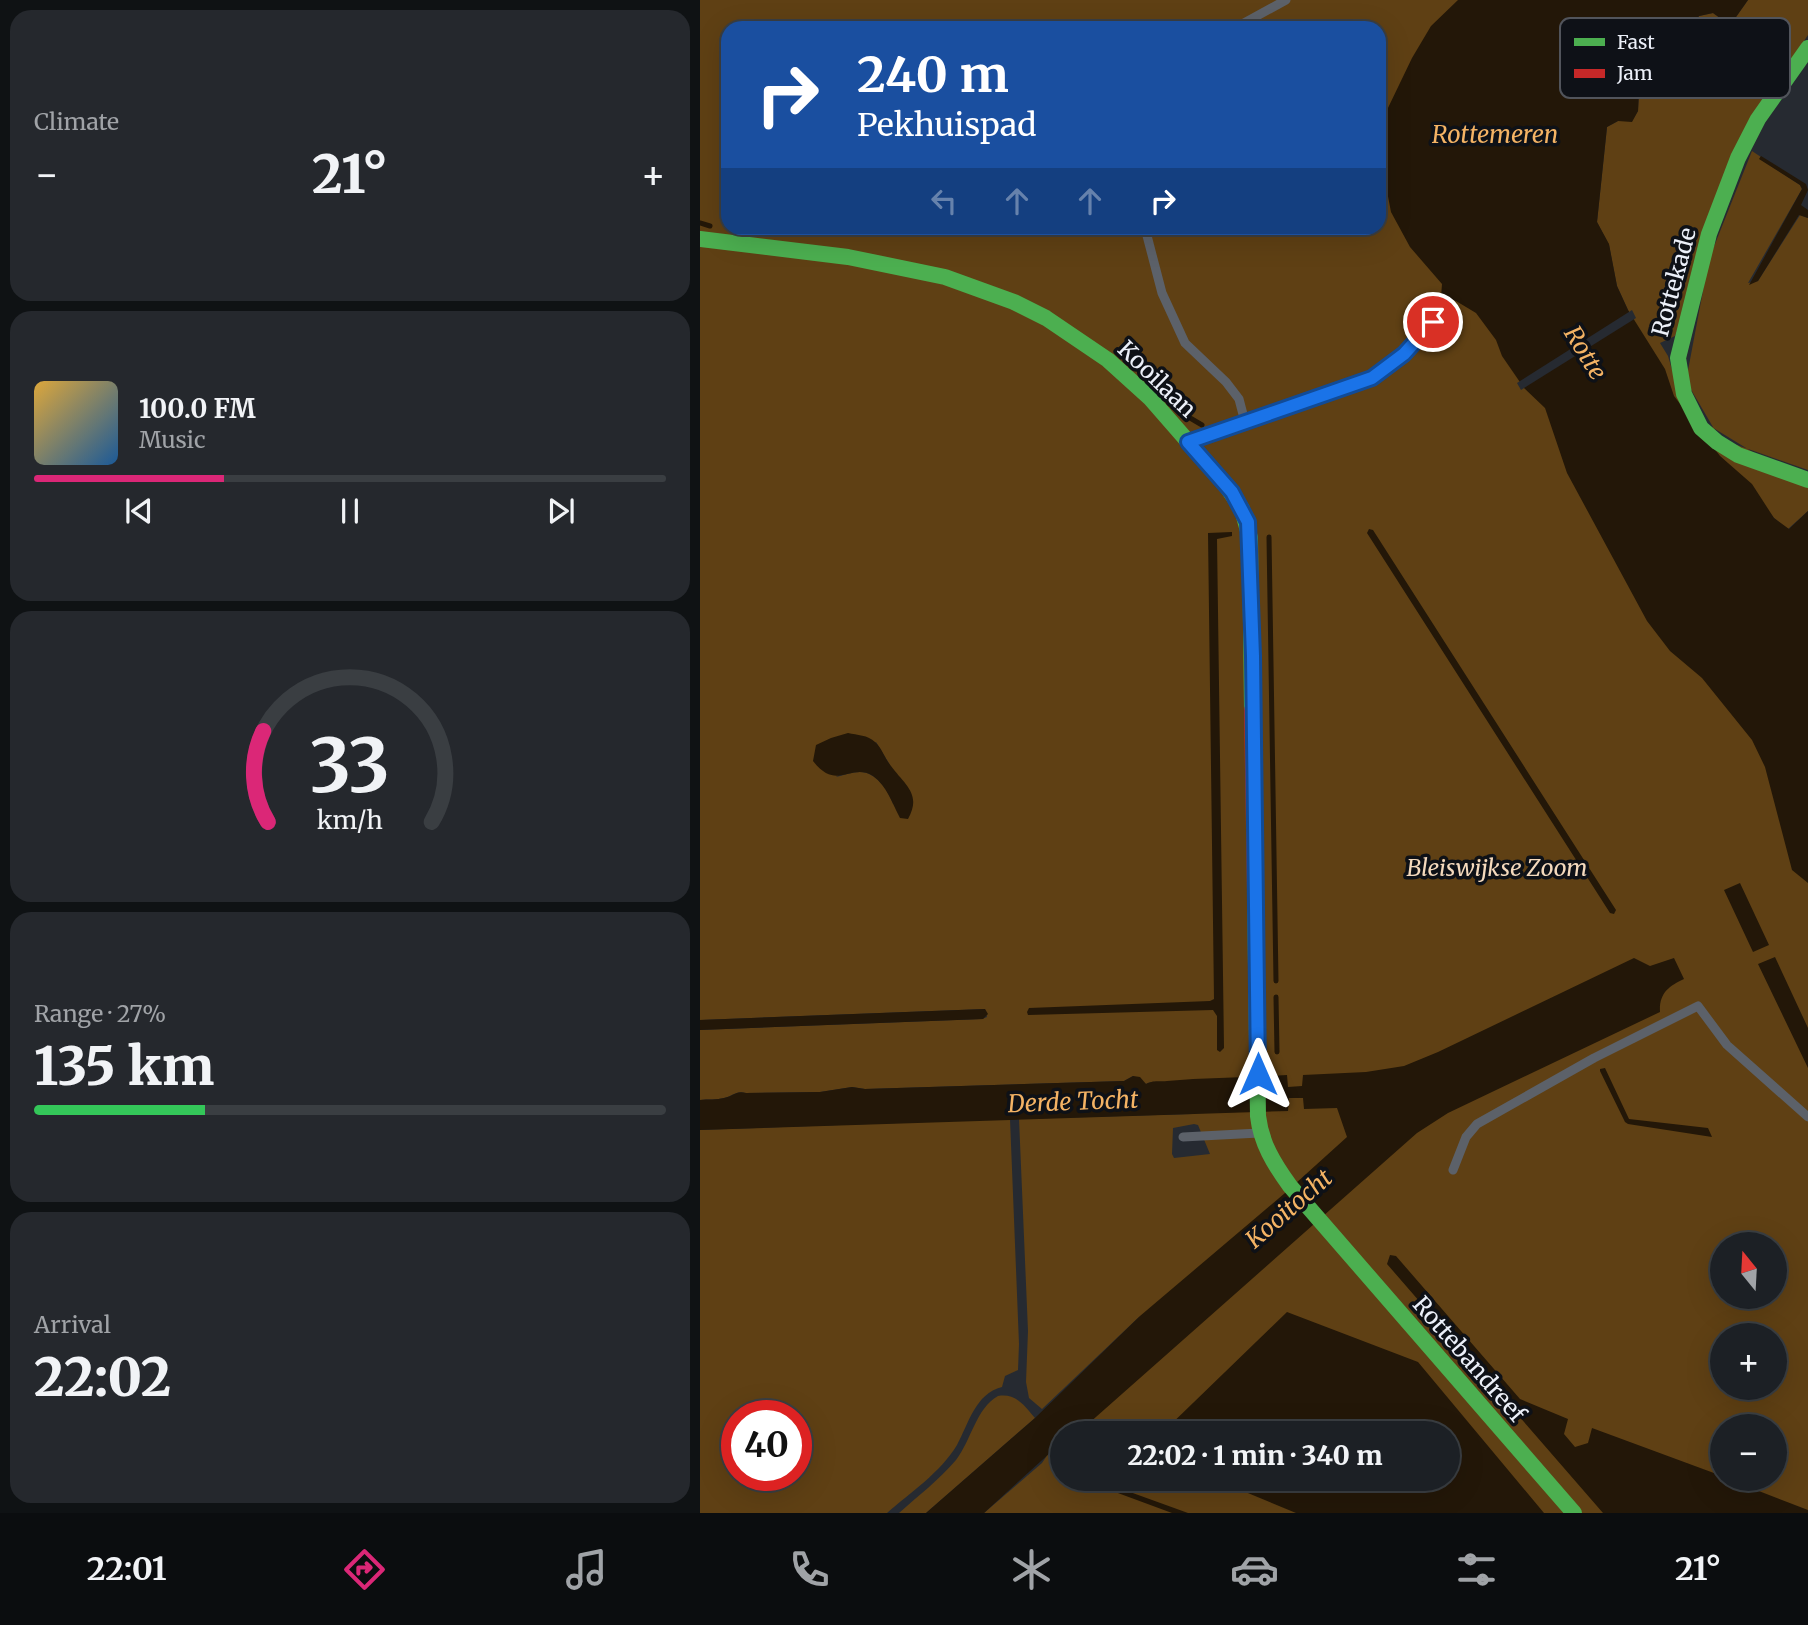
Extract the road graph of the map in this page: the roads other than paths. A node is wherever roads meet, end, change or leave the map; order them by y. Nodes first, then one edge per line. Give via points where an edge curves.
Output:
1 (1286, 0) edge
2 (1248, 21) edge
3 (1808, 48) edge
4 (1790, 74) edge
5 (1773, 98) edge
6 (1147, 235) edge
7 (700, 239) edge
8 (1433, 322) dead end
9 (1245, 424) junction
10 (1188, 442) junction
11 (1808, 480) edge
12 (1808, 1117) edge
13 (1261, 1133) junction
14 (1183, 1137) dead end
15 (1453, 1170) dead end
16 (1328, 1229) joint
17 (1574, 1513) edge

1 - 2 lane
3 - 4 street, Rottekade
5 - 11 street, Rottekade via 1738,158 1709,234 1678,358 1684,394 1701,428 1738,455
6 - 9 lane via 1162,293 1185,343 1226,382 1238,400
7 - 10 street, Kooilaan via 867,259 964,280 997,292 1074,334 1139,387
8 - 9 street via 1404,354 1372,378
9 - 10 street
10 - 13 street, Kooilaan via 1232,492 1248,522
12 - 15 lane via 1727,1045 1698,1006 1477,1124 1466,1137
13 - 14 lane
13 - 16 street, Kooilaan via 1274,1166
16 - 17 street, Rottebandreef

